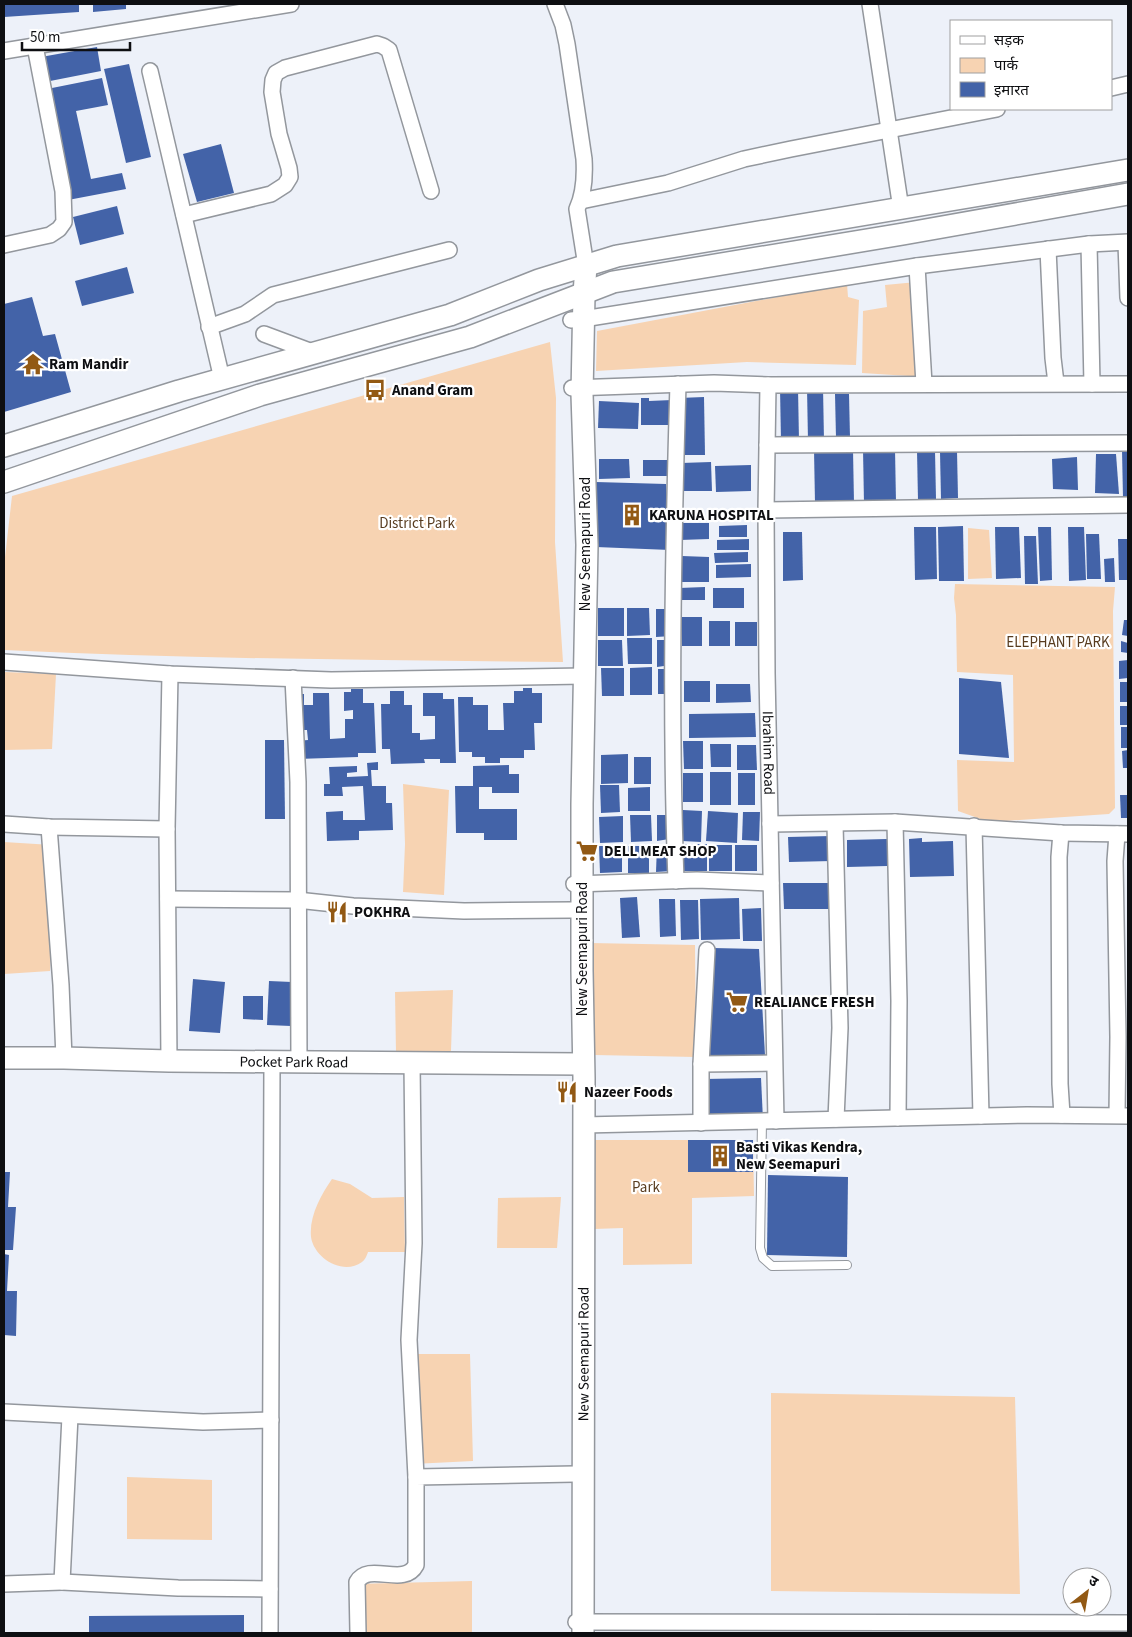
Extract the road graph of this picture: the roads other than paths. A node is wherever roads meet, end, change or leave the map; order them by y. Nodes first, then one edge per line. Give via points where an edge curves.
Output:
1 (291, 4) edge
2 (555, 4) edge
3 (870, 4) edge
4 (35, 46) junction
5 (4, 51) edge
6 (150, 71) dead end
7 (1128, 84) edge
8 (1112, 88) edge
9 (992, 110) edge
10 (890, 129) junction
11 (1128, 170) edge
12 (431, 191) dead end
13 (1128, 194) edge
14 (581, 201) junction
15 (901, 209) junction
16 (184, 215) junction
17 (1127, 242) edge
18 (1089, 244) junction
19 (4, 245) edge
20 (1048, 249) junction
21 (449, 250) dead end
22 (917, 266) junction
23 (578, 268) junction
24 (1128, 298) edge
25 (577, 308) junction
26 (209, 327) junction
27 (264, 334) dead end
28 (315, 353) junction
29 (222, 379) junction
30 (1056, 383) junction
31 (678, 384) junction
32 (924, 384) junction
33 (1092, 384) junction
34 (1128, 384) edge
35 (768, 385) junction
36 (577, 388) junction
37 (4, 433) edge
38 (33, 437) junction
39 (1128, 443) edge
40 (767, 445) junction
41 (4, 446) edge
42 (4, 482) edge
43 (1128, 505) edge
44 (766, 510) junction
45 (4, 662) edge
46 (170, 674) junction
47 (579, 676) junction
48 (293, 678) junction
49 (895, 822) junction
50 (4, 824) edge
51 (770, 824) junction
52 (835, 824) junction
53 (974, 826) junction
54 (49, 827) junction
55 (167, 829) junction
56 (1061, 833) junction
57 (1122, 834) edge
58 (676, 881) junction
59 (771, 883) junction
60 (577, 884) junction
61 (168, 899) junction
62 (297, 900) junction
63 (572, 910) junction
64 (707, 950) dead end
65 (4, 1058) edge
66 (64, 1058) junction
67 (169, 1062) junction
68 (272, 1062) junction
69 (298, 1062) junction
70 (412, 1063) junction
71 (774, 1063) junction
72 (578, 1064) junction
73 (701, 1064) junction
74 (1062, 1115) junction
75 (1122, 1115) edge
76 (981, 1116) junction
77 (898, 1118) junction
78 (836, 1119) junction
79 (769, 1121) junction
80 (701, 1122) junction
81 (583, 1125) junction
82 (847, 1265) dead end
83 (4, 1412) edge
84 (70, 1416) junction
85 (271, 1420) junction
86 (575, 1474) junction
87 (416, 1477) junction
88 (62, 1582) junction
89 (4, 1584) edge
90 (270, 1589) junction
91 (1128, 1623) edge
92 (579, 1627) edge
93 (744, 1628) edge
94 (799, 1628) edge
95 (858, 1628) edge
96 (916, 1628) edge
97 (977, 1628) edge
98 (1049, 1628) edge
99 (1113, 1628) edge
100 (270, 1633) edge
101 (358, 1633) edge

1 - 4 street
2 - 14 street via 567,44 584,159
3 - 10 street
4 - 5 street
4 - 19 street via 63,191 64,222 50,235
6 - 16 street
7 - 8 street
9 - 10 street
10 - 14 street via 744,159 668,183
10 - 15 street
11 - 15 main road
12 - 16 street via 389,50 377,44 276,73 272,92 290,177 285,185 271,194
13 - 25 main road via 613,282
14 - 23 street via 577,210
15 - 23 main road via 617,256
16 - 26 street
17 - 18 street
17 - 24 street
18 - 20 street
18 - 33 street
20 - 22 street
20 - 30 street via 1052,358
21 - 26 street via 273,295 245,314
22 - 25 street
22 - 32 street
23 - 25 main road, New Seemapuri Road
23 - 28 main road via 450,315
25 - 36 main road, New Seemapuri Road
25 - 42 main road via 260,395
26 - 29 street
27 - 28 street
28 - 29 main road
29 - 38 main road
30 - 32 street
30 - 33 street
31 - 35 street
31 - 36 street
31 - 58 street via 672,760
32 - 35 street
33 - 34 street
35 - 40 street, Ibrahim Road
36 - 47 main road, New Seemapuri Road
37 - 38 main road
38 - 41 main road
39 - 40 street
40 - 44 street, Ibrahim Road
43 - 44 street
44 - 51 street, Ibrahim Road
45 - 46 street
46 - 48 street
46 - 55 street
47 - 48 street
47 - 60 main road, New Seemapuri Road
48 - 62 street via 298,782
49 - 52 street
49 - 53 street
49 - 77 street
50 - 54 street
51 - 52 street
51 - 59 street, Ibrahim Road
52 - 78 street via 840,1028
53 - 56 street
53 - 76 street
54 - 55 street
54 - 66 street
55 - 61 street
56 - 57 street
56 - 74 street
57 - 75 street via 1115,860
58 - 59 street
58 - 60 street
59 - 71 street, Ibrahim Road
60 - 63 main road, New Seemapuri Road
60 - 72 main road, New Seemapuri Road
61 - 62 street
61 - 67 street
62 - 63 street via 464,911
62 - 69 street
63 - 72 main road, New Seemapuri Road
64 - 73 street
65 - 66 main road, Pocket Park Road
66 - 67 main road, Pocket Park Road
67 - 68 main road, Pocket Park Road
68 - 69 main road, Pocket Park Road
68 - 85 street
69 - 70 main road, Pocket Park Road
70 - 72 main road, Pocket Park Road
70 - 87 street via 414,1243 409,1340
71 - 73 street
71 - 79 street, Ibrahim Road
72 - 81 main road, New Seemapuri Road
72 - 86 main road, New Seemapuri Road
73 - 80 street
74 - 75 street
74 - 76 street
76 - 77 street
77 - 78 street
78 - 79 street
79 - 80 street
79 - 82 lane via 760,1248 763,1258 772,1266
80 - 81 street
81 - 92 main road, New Seemapuri Road via 584,1581
83 - 84 street
84 - 85 street via 203,1422
84 - 88 street
85 - 90 street
86 - 87 street
86 - 92 main road, New Seemapuri Road
87 - 101 street via 416,1565 406,1575 361,1576 357,1582
88 - 89 street
88 - 90 street
90 - 100 street
91 - 99 street
92 - 93 street
93 - 94 street
94 - 95 street
95 - 96 street
96 - 97 street
97 - 98 street
98 - 99 street

